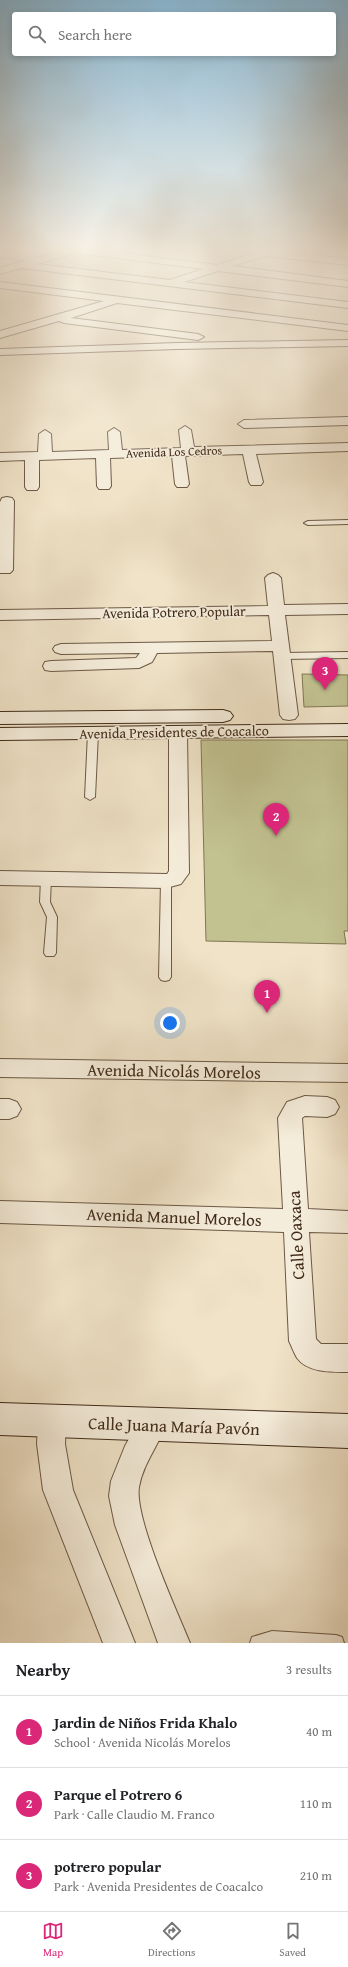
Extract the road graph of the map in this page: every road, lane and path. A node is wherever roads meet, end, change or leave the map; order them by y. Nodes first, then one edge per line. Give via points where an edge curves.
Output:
1 (29, 327) edge
2 (115, 327) edge
3 (337, 327) edge
4 (348, 328) edge
5 (0, 335) edge
6 (270, 336) dead end
7 (348, 343) edge
8 (0, 352) edge
9 (348, 421) edge
10 (244, 424) dead end
11 (185, 430) dead end
12 (114, 432) dead end
13 (45, 434) dead end
14 (348, 447) edge
15 (249, 450) junction
16 (183, 452) junction
17 (109, 454) junction
18 (39, 456) junction
19 (0, 457) edge
20 (256, 482) dead end
21 (182, 484) dead end
22 (104, 486) dead end
23 (32, 487) dead end
24 (5, 509) edge
25 (308, 522) dead end
26 (348, 522) edge
27 (3, 561) edge
28 (274, 578) dead end
29 (348, 609) edge
30 (277, 610) junction
31 (0, 615) edge
32 (150, 648) junction
33 (61, 649) dead end
34 (283, 651) junction
35 (348, 655) edge
36 (51, 666) dead end
37 (348, 714) edge
38 (289, 715) junction
39 (0, 718) edge
40 (348, 730) edge
41 (178, 732) junction
42 (93, 733) junction
43 (0, 734) edge
44 (90, 797) dead end
45 (0, 878) edge
46 (46, 878) junction
47 (170, 880) junction
48 (50, 953) dead end
49 (165, 977) dead end
50 (0, 1068) edge
51 (348, 1073) edge
52 (327, 1107) dead end
53 (0, 1212) edge
54 (295, 1220) junction
55 (348, 1222) edge
56 (348, 1358) edge
57 (0, 1419) edge
58 (52, 1422) junction
59 (152, 1425) junction
60 (348, 1431) edge
61 (120, 1643) edge
62 (174, 1643) edge
63 (258, 1643) edge
64 (336, 1643) edge

1 - 5 street
2 - 6 street via 195,337
3 - 4 street
7 - 8 street
9 - 10 street
11 - 16 street
12 - 17 street
13 - 18 street
14 - 15 street, Avenida Los Cedros
15 - 16 street, Avenida Los Cedros
15 - 20 street
16 - 17 street, Avenida Los Cedros
16 - 21 street
17 - 18 street, Avenida Los Cedros
17 - 22 street
18 - 19 street, Avenida Los Cedros
18 - 23 street
24 - 27 street
25 - 26 lane
28 - 30 street
29 - 30 street, Avenida Potrero Popular
30 - 31 street, Avenida Potrero Popular
30 - 34 street
32 - 33 street
32 - 34 street
32 - 36 street via 146,659 139,663
34 - 35 lane
34 - 38 street
37 - 38 street, Avenida Presidentes de Coacalco
38 - 39 street, Avenida Presidentes de Coacalco
40 - 41 street, Avenida Presidentes de Coacalco
41 - 42 street, Avenida Presidentes de Coacalco
41 - 47 street via 179,873
42 - 43 street, Avenida Presidentes de Coacalco
42 - 44 lane
45 - 46 street
46 - 47 street
46 - 48 lane via 45,902 52,917
47 - 49 lane
50 - 51 street, Avenida Nicolás Morelos
52 - 54 street, Calle Oaxaca via 298,1107 291,1113
53 - 54 street, Avenida Manuel Morelos
54 - 55 street, Avenida Manuel Morelos
54 - 56 street, Calle Oaxaca via 305,1347 315,1357
57 - 58 street, Calle Juana María Pavón
58 - 59 street, Calle Juana María Pavón
58 - 61 street via 51,1444 58,1490
59 - 60 street, Calle Juana María Pavón
59 - 62 street via 130,1469 124,1488 124,1499 126,1513 147,1575
63 - 64 lane via 272,1639

